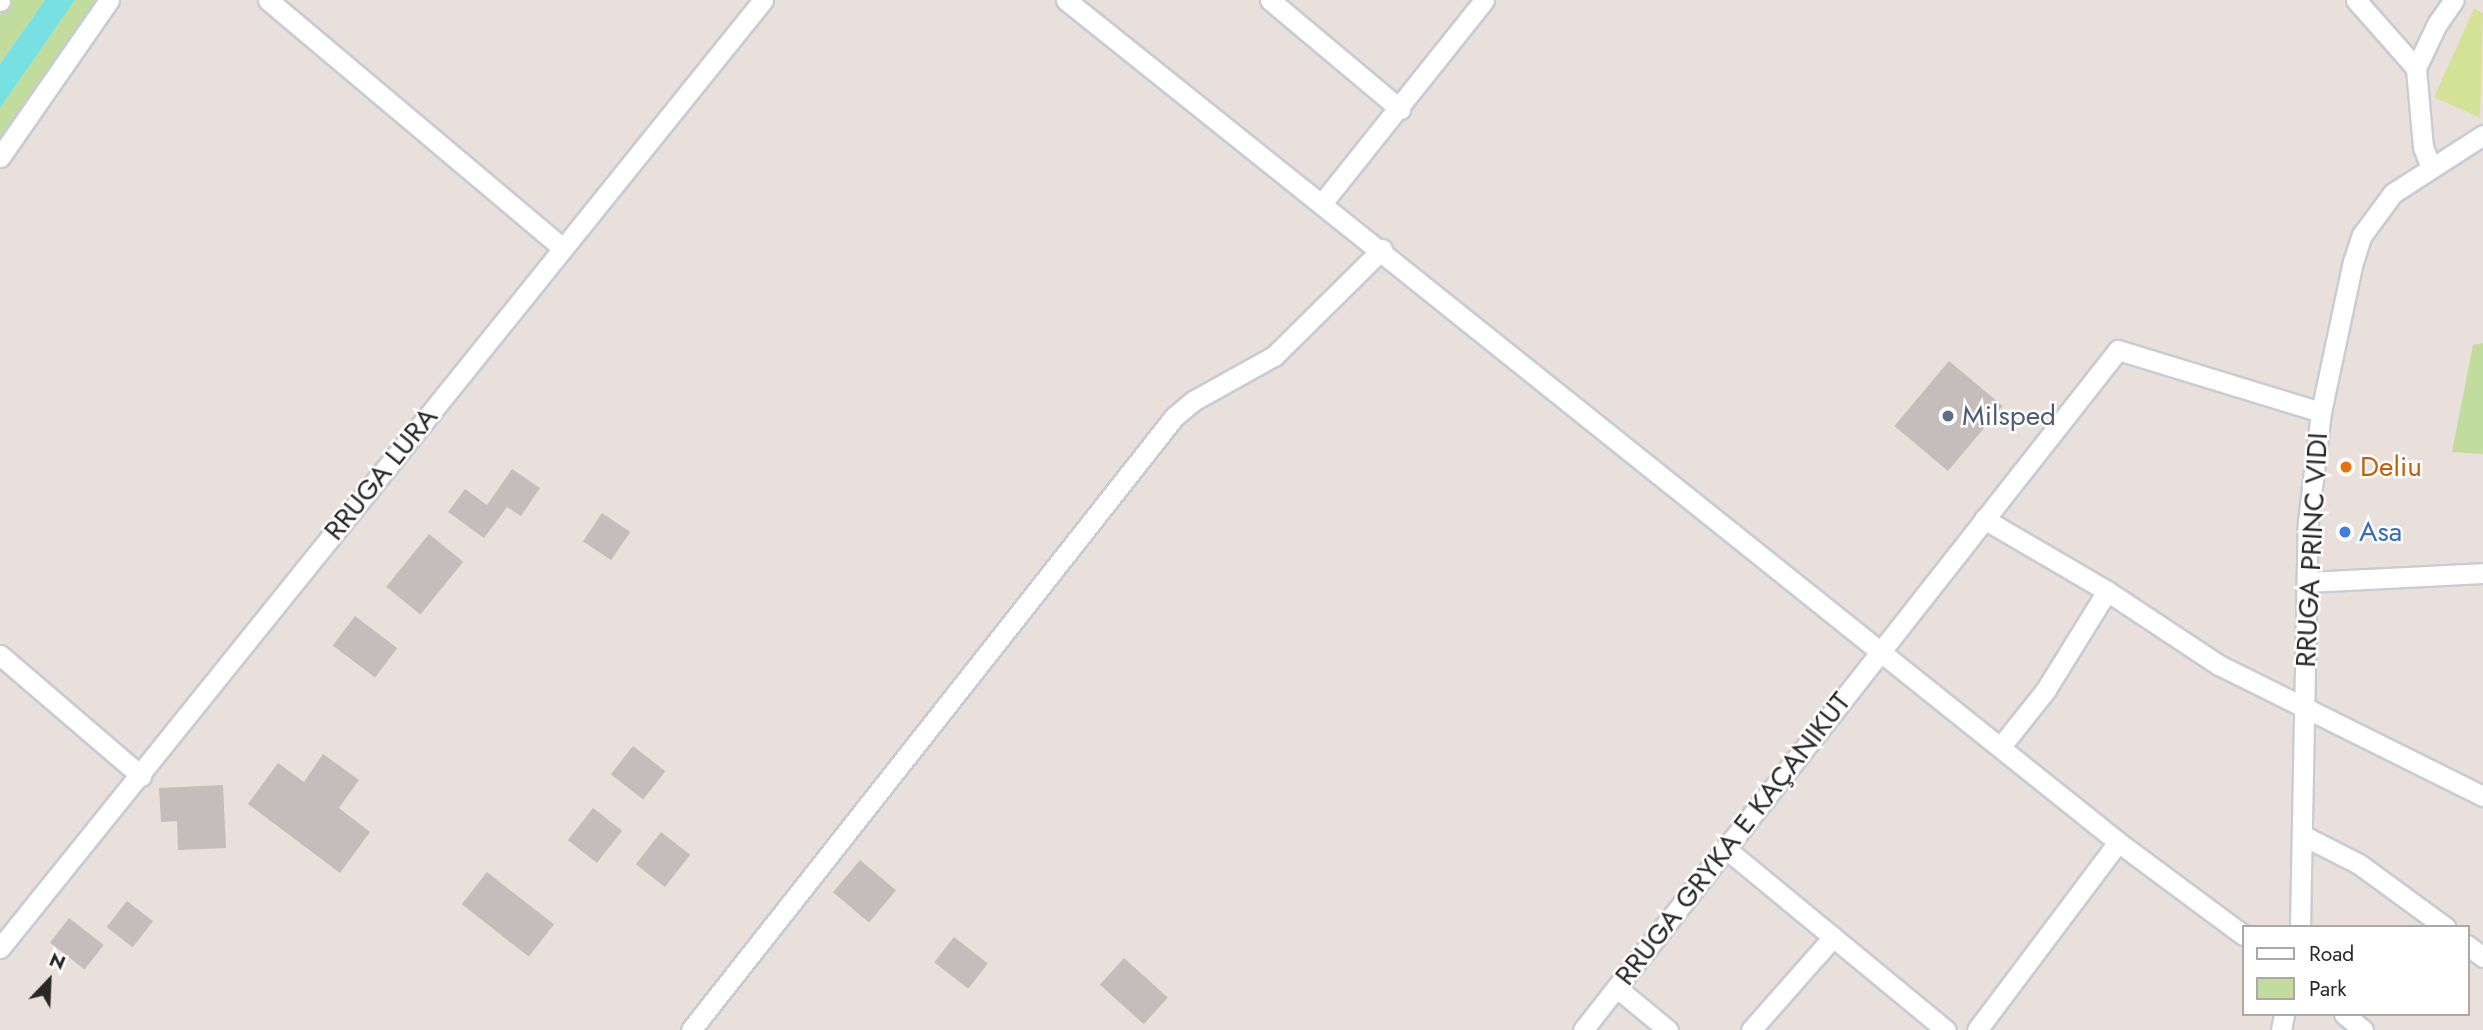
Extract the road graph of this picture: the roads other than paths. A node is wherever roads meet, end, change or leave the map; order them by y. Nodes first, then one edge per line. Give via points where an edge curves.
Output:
1 (109, 0) edge
2 (268, 0) edge
3 (763, 0) edge
4 (1066, 0) edge
5 (1270, 0) edge
6 (1484, 0) edge
7 (2356, 0) edge
8 (2454, 0) edge
9 (2416, 68) junction
10 (1400, 109) junction
11 (2483, 135) edge
12 (0, 157) edge
13 (2430, 165) junction
14 (1323, 202) junction
15 (562, 248) junction
16 (1382, 248) junction
17 (2321, 412) junction
18 (1984, 519) junction
19 (2483, 573) edge
20 (2307, 582) junction
21 (2107, 592) junction
22 (1881, 649) junction
23 (0, 655) edge
24 (2304, 710) junction
25 (2002, 745) junction
26 (141, 776) junction
27 (2483, 796) edge
28 (2302, 835) junction
29 (2118, 842) junction
30 (1725, 848) junction
31 (2301, 925) edge
32 (2442, 925) edge
33 (2242, 934) edge
34 (1833, 937) junction
35 (0, 948) edge
36 (1617, 988) junction
37 (2346, 1016) edge
38 (691, 1030) edge
39 (1583, 1030) edge
40 (1668, 1030) edge
41 (1751, 1030) edge
42 (1946, 1030) edge
43 (1977, 1030) edge
44 (2363, 1030) edge

1 - 12 street
2 - 15 street
3 - 15 street, RRUGA LURA
4 - 14 street
5 - 10 street
6 - 10 street
7 - 9 street
8 - 9 street
9 - 13 street via 2423,147
10 - 14 street
11 - 13 street, RRUGA PRINC VIDI
13 - 17 street, RRUGA PRINC VIDI via 2393,193 2362,235
14 - 16 street
15 - 26 street, RRUGA LURA
16 - 22 street
16 - 38 street via 1274,356 1193,401 1174,417
17 - 18 street, RRUGA GRYKA E KAÇANIKUT via 2118,350
17 - 20 street, RRUGA PRINC VIDI via 2309,509
18 - 21 street
18 - 22 street, RRUGA GRYKA E KAÇANIKUT
19 - 20 street
20 - 24 street, RRUGA PRINC VIDI
21 - 24 street via 2219,665
21 - 25 street via 2045,691
22 - 25 street
22 - 30 street, RRUGA GRYKA E KAÇANIKUT
23 - 26 street
24 - 27 street
24 - 28 street, RRUGA PRINC VIDI
25 - 29 street
26 - 35 street, RRUGA LURA
28 - 31 street, RRUGA PRINC VIDI
28 - 32 street via 2360,864
29 - 33 street
29 - 43 street
30 - 34 street
30 - 36 street, RRUGA GRYKA E KAÇANIKUT
34 - 41 street
34 - 42 street
36 - 39 street, RRUGA GRYKA E KAÇANIKUT
36 - 40 street
37 - 44 street

